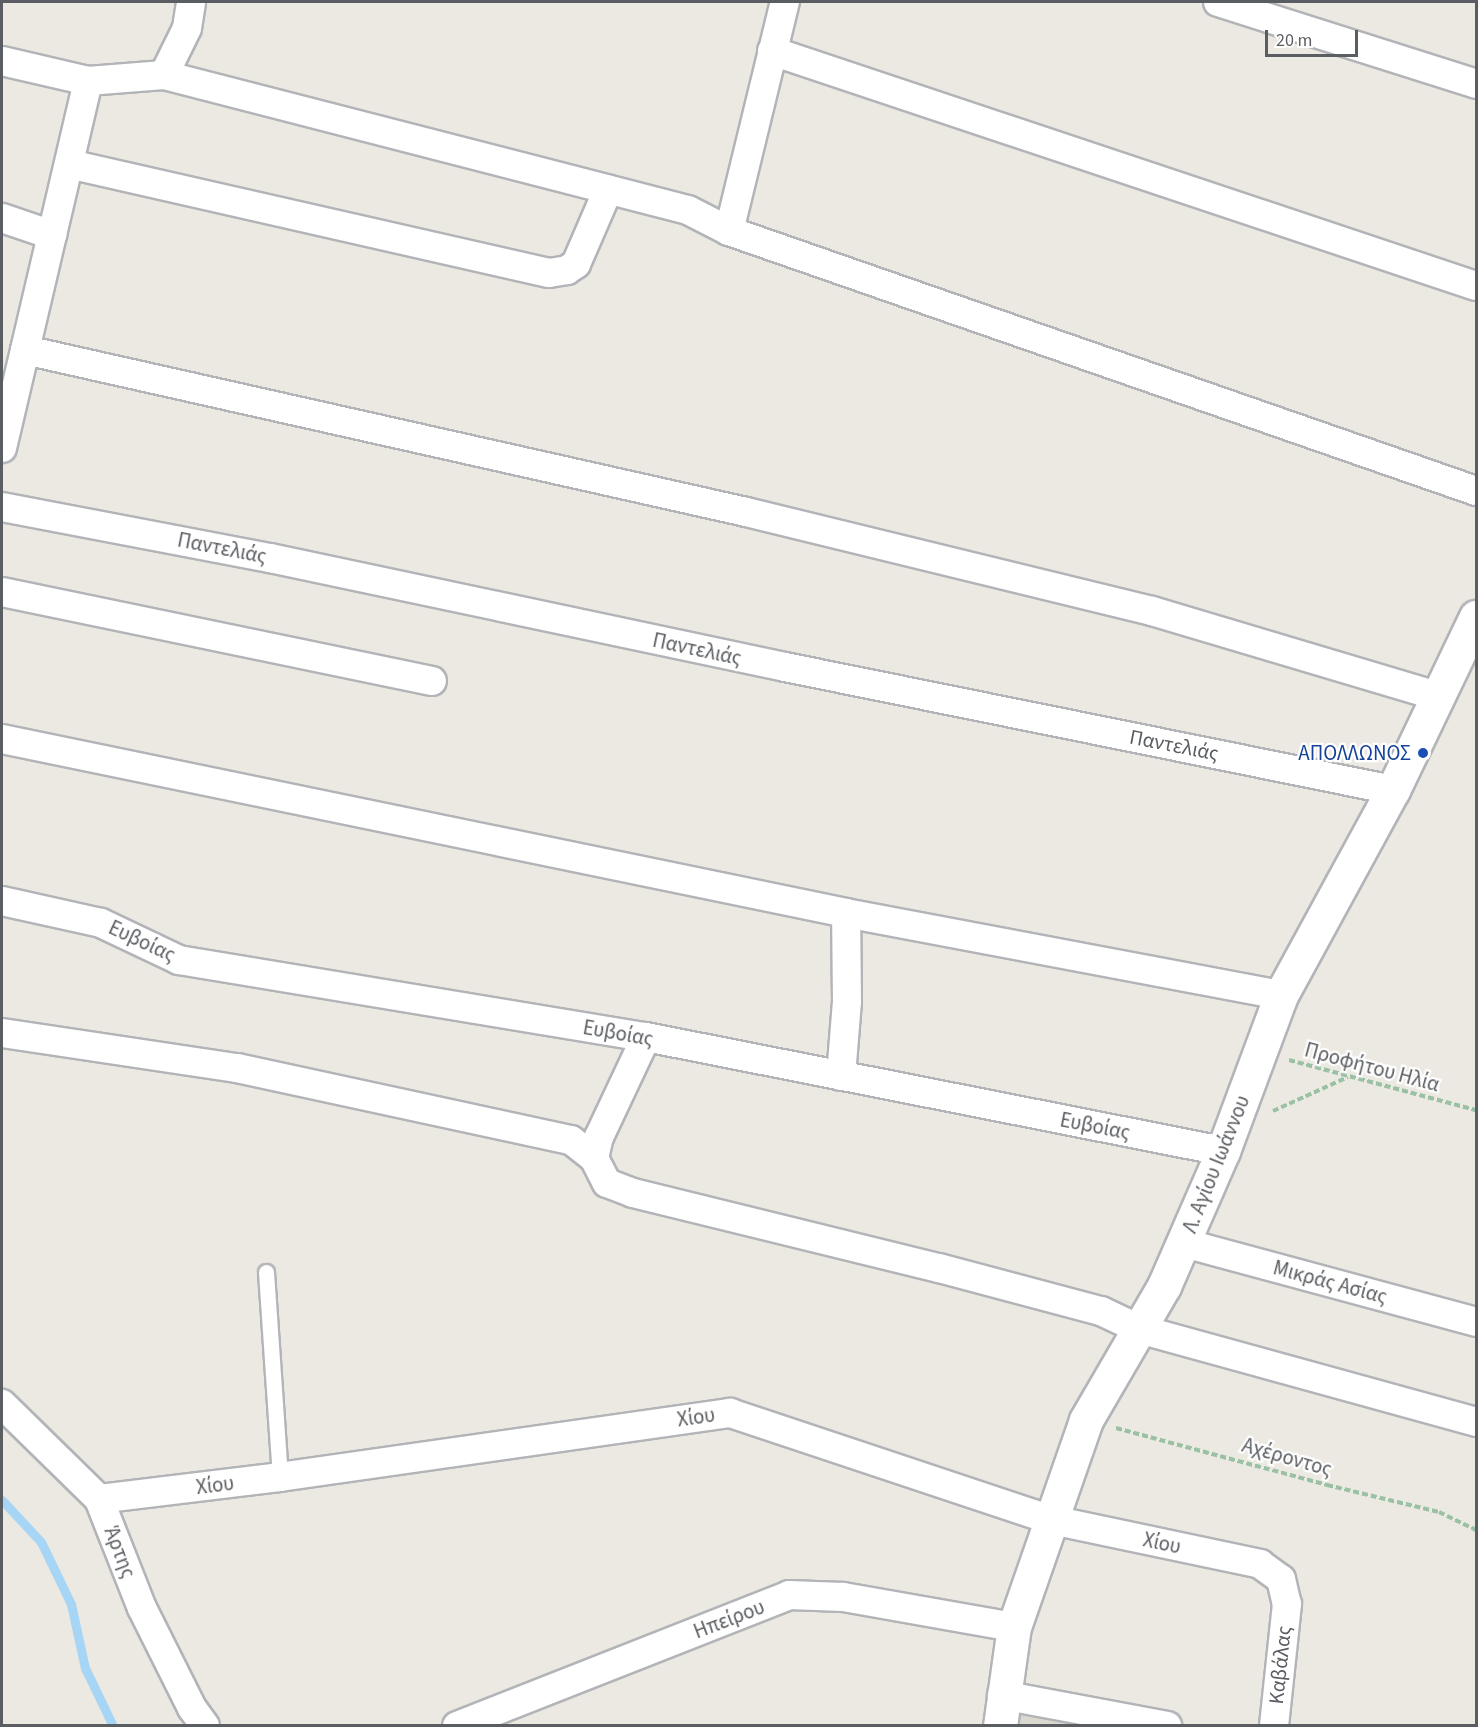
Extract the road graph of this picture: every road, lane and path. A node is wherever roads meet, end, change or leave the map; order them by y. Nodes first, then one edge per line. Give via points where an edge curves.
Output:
1 (191, 2) edge
2 (784, 2) edge
3 (1218, 2) edge
4 (772, 51) junction
5 (2, 61) edge
6 (164, 75) junction
7 (88, 81) junction
8 (1476, 84) edge
9 (69, 165) junction
10 (608, 190) junction
11 (2, 218) edge
12 (729, 231) junction
13 (52, 235) junction
14 (1476, 286) edge
15 (25, 350) junction
16 (2, 447) edge
17 (1476, 491) edge
18 (2, 507) edge
19 (2, 592) edge
20 (1476, 617) edge
21 (432, 681) dead end
22 (1438, 696) junction
23 (2, 740) edge
24 (1393, 790) junction
25 (10, 902) edge
26 (846, 913) junction
27 (1281, 995) junction
28 (2, 1032) edge
29 (646, 1037) junction
30 (1260, 1053) junction
31 (842, 1076) junction
32 (1349, 1076) junction
33 (1476, 1110) edge
34 (1227, 1140) junction
35 (594, 1158) junction
36 (1184, 1243) junction
37 (266, 1272) dead end
38 (1476, 1322) edge
39 (1139, 1329) junction
40 (2, 1404) edge
41 (1086, 1420) junction
42 (1476, 1422) edge
43 (280, 1477) junction
44 (99, 1499) junction
45 (1052, 1520) junction
46 (1476, 1530) edge
47 (1287, 1604) joint
48 (1014, 1627) junction
49 (1001, 1710) edge
50 (205, 1725) edge
51 (457, 1725) edge
52 (1167, 1725) edge
53 (1274, 1725) edge

1 - 6 street via 187,27
2 - 4 street
3 - 8 street
4 - 12 street
4 - 14 street
5 - 7 street
6 - 7 street
6 - 10 street
7 - 9 street
9 - 10 street via 549,273 576,264
9 - 13 street
10 - 12 street via 688,210
11 - 13 street
12 - 17 street
13 - 15 street
15 - 16 street
15 - 22 street via 746,512 1152,610
18 - 24 street, Παντελιάς via 270,558
19 - 21 street
20 - 22 street, Λ. Αγίου Ιωάννου
22 - 24 street, Λ. Αγίου Ιωάννου
23 - 26 street
24 - 27 street, Λ. Αγίου Ιωάννου
25 - 29 street, Ευβοίας via 101,922 179,960
26 - 27 street
26 - 31 street via 847,1002
27 - 30 street, Λ. Αγίου Ιωάννου
28 - 35 street via 249,1070 571,1140
29 - 31 street, Ευβοίας
29 - 35 street via 599,1137
30 - 32 path, Προφήτου Ηλία
30 - 34 street, Λ. Αγίου Ιωάννου
31 - 34 street, Ευβοίας
32 - 33 path, Προφήτου Ηλία
32 - 34 path
34 - 36 street, Λ. Αγίου Ιωάννου
35 - 39 street via 606,1183 633,1193 1089,1308
36 - 38 street, Μικράς Ασίας
36 - 39 street, Λ. Αγίου Ιωάννου
37 - 43 lane
39 - 41 street, Λ. Αγίου Ιωάννου
39 - 42 street
40 - 44 street, Άρτης
41 - 45 street, Λ. Αγίου Ιωάννου
41 - 46 path, Αχέροντος via 1429,1509
43 - 44 street, Χίου
43 - 45 street, Χίου via 730,1413
44 - 50 street, Άρτης via 142,1608 192,1708
45 - 47 street, Χίου via 1260,1564 1281,1579
45 - 48 street, Λ. Αγίου Ιωάννου
47 - 53 street, Καβάλας
48 - 49 street, Λ. Αγίου Ιωάννου
48 - 51 street, Ηπείρου via 843,1597 789,1595
49 - 52 street

